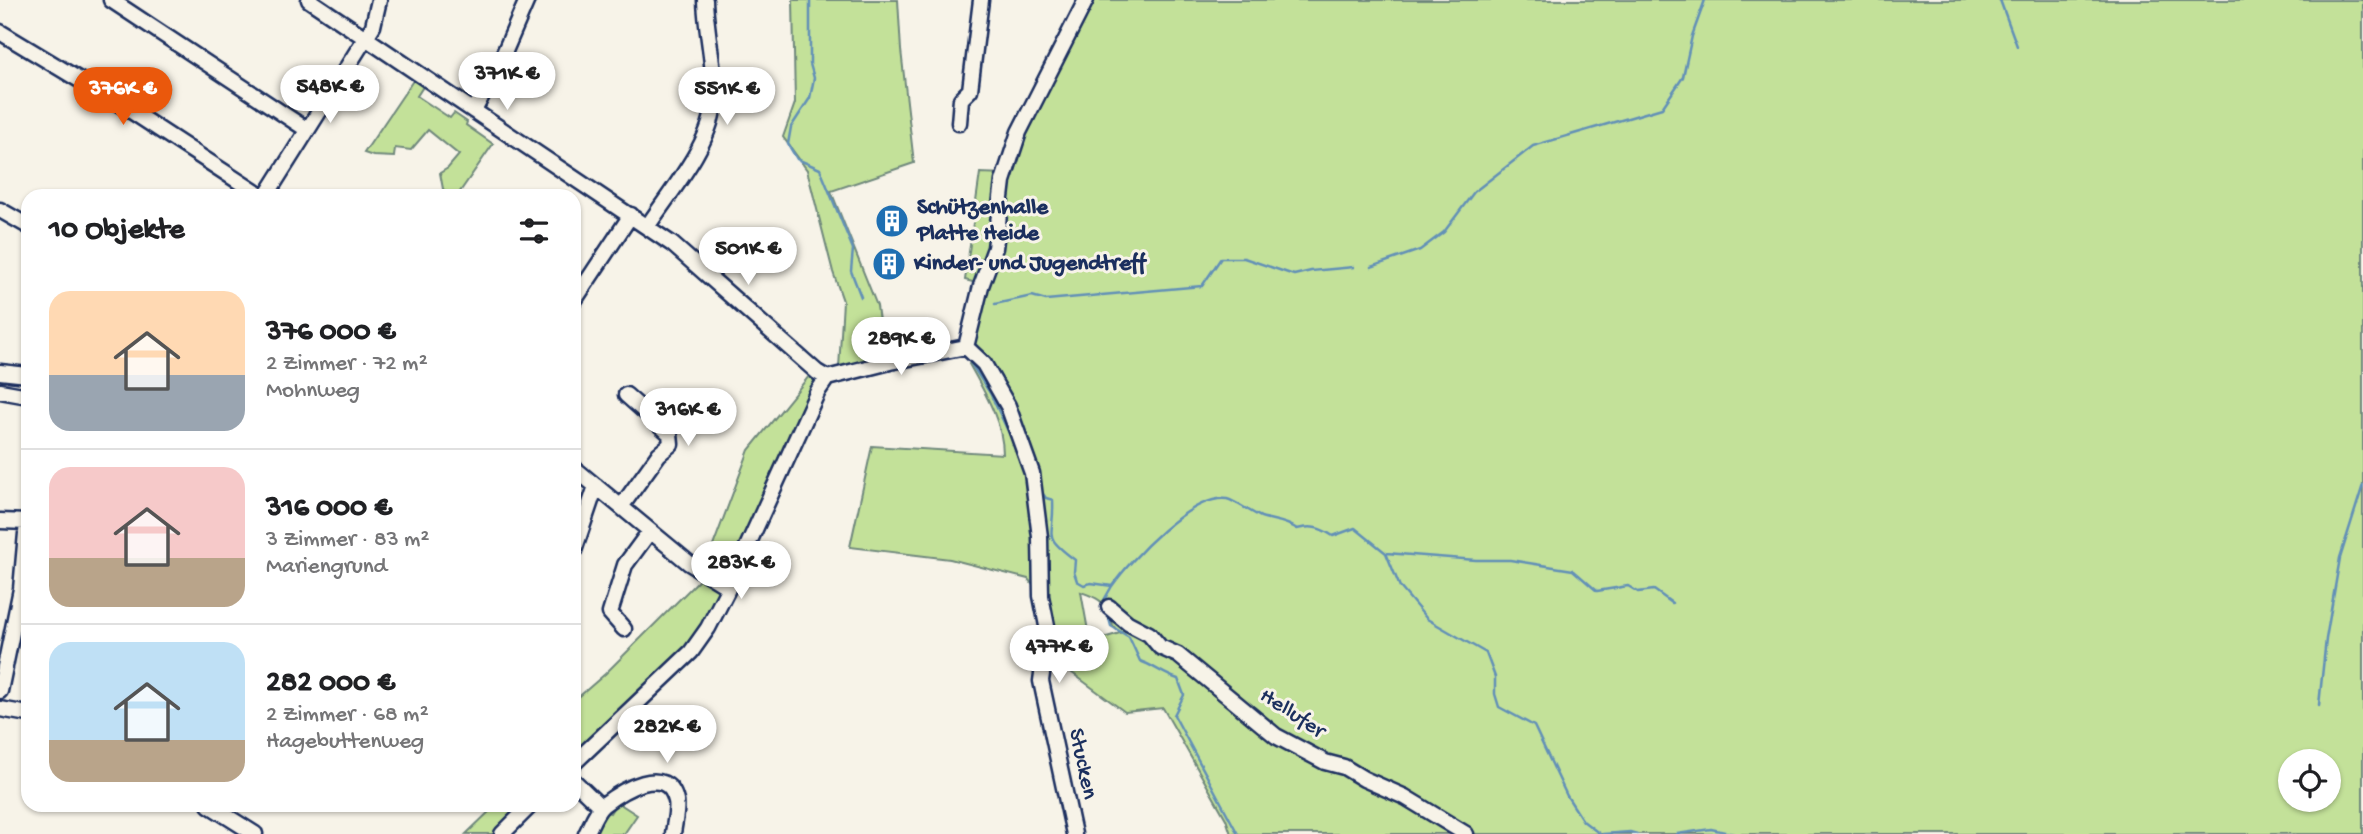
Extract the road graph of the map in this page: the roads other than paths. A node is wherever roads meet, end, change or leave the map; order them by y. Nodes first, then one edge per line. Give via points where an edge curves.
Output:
1 (111, 0) edge
2 (309, 0) edge
3 (379, 0) edge
4 (527, 0) edge
5 (705, 0) edge
6 (981, 0) edge
7 (1086, 0) edge
8 (0, 32) edge
9 (365, 37) junction
10 (474, 111) junction
11 (959, 123) dead end
12 (306, 129) junction
13 (250, 189) edge
14 (270, 189) edge
15 (0, 210) edge
16 (631, 215) junction
17 (21, 222) edge
18 (647, 227) junction
19 (581, 290) edge
20 (966, 347) junction
21 (0, 372) edge
22 (21, 374) edge
23 (827, 378) junction
24 (0, 391) edge
25 (21, 395) edge
26 (626, 395) dead end
27 (581, 474) edge
28 (596, 486) junction
29 (621, 507) junction
30 (0, 521) edge
31 (21, 522) edge
32 (581, 530) edge
33 (650, 531) junction
34 (728, 587) junction
35 (21, 589) edge
36 (1110, 607) dead end
37 (624, 629) dead end
38 (0, 691) edge
39 (0, 709) edge
40 (21, 713) edge
41 (581, 756) edge
42 (581, 788) edge
43 (601, 807) junction
44 (220, 812) edge
45 (524, 812) edge
46 (256, 834) edge
47 (502, 834) edge
48 (586, 834) edge
49 (673, 834) edge
50 (1074, 834) edge
51 (1466, 834) edge

1 - 12 street
2 - 9 street
3 - 9 street via 375,21
4 - 10 street
5 - 18 street via 713,99 709,127
6 - 11 street via 970,90 961,99
7 - 20 street via 1019,132 1003,181 995,247
8 - 13 street
9 - 10 street
9 - 12 street
10 - 16 street
12 - 14 street
15 - 17 street
16 - 18 street
16 - 19 street
18 - 23 street
20 - 23 street
20 - 50 street, Stucken via 984,364 1008,406 1032,473 1048,631 1041,681
21 - 22 street
23 - 34 street
24 - 25 street
26 - 29 street via 670,434 671,444
27 - 28 street
28 - 29 street
28 - 32 street
29 - 33 street
30 - 31 street
33 - 34 street
33 - 37 street via 625,565 610,613
34 - 41 street via 691,652
35 - 38 street
36 - 51 street, Hellufer via 1276,736 1405,797
39 - 40 street
42 - 43 street
43 - 48 street
43 - 49 street via 646,780 660,781 671,789 677,802
44 - 46 street
45 - 47 street

